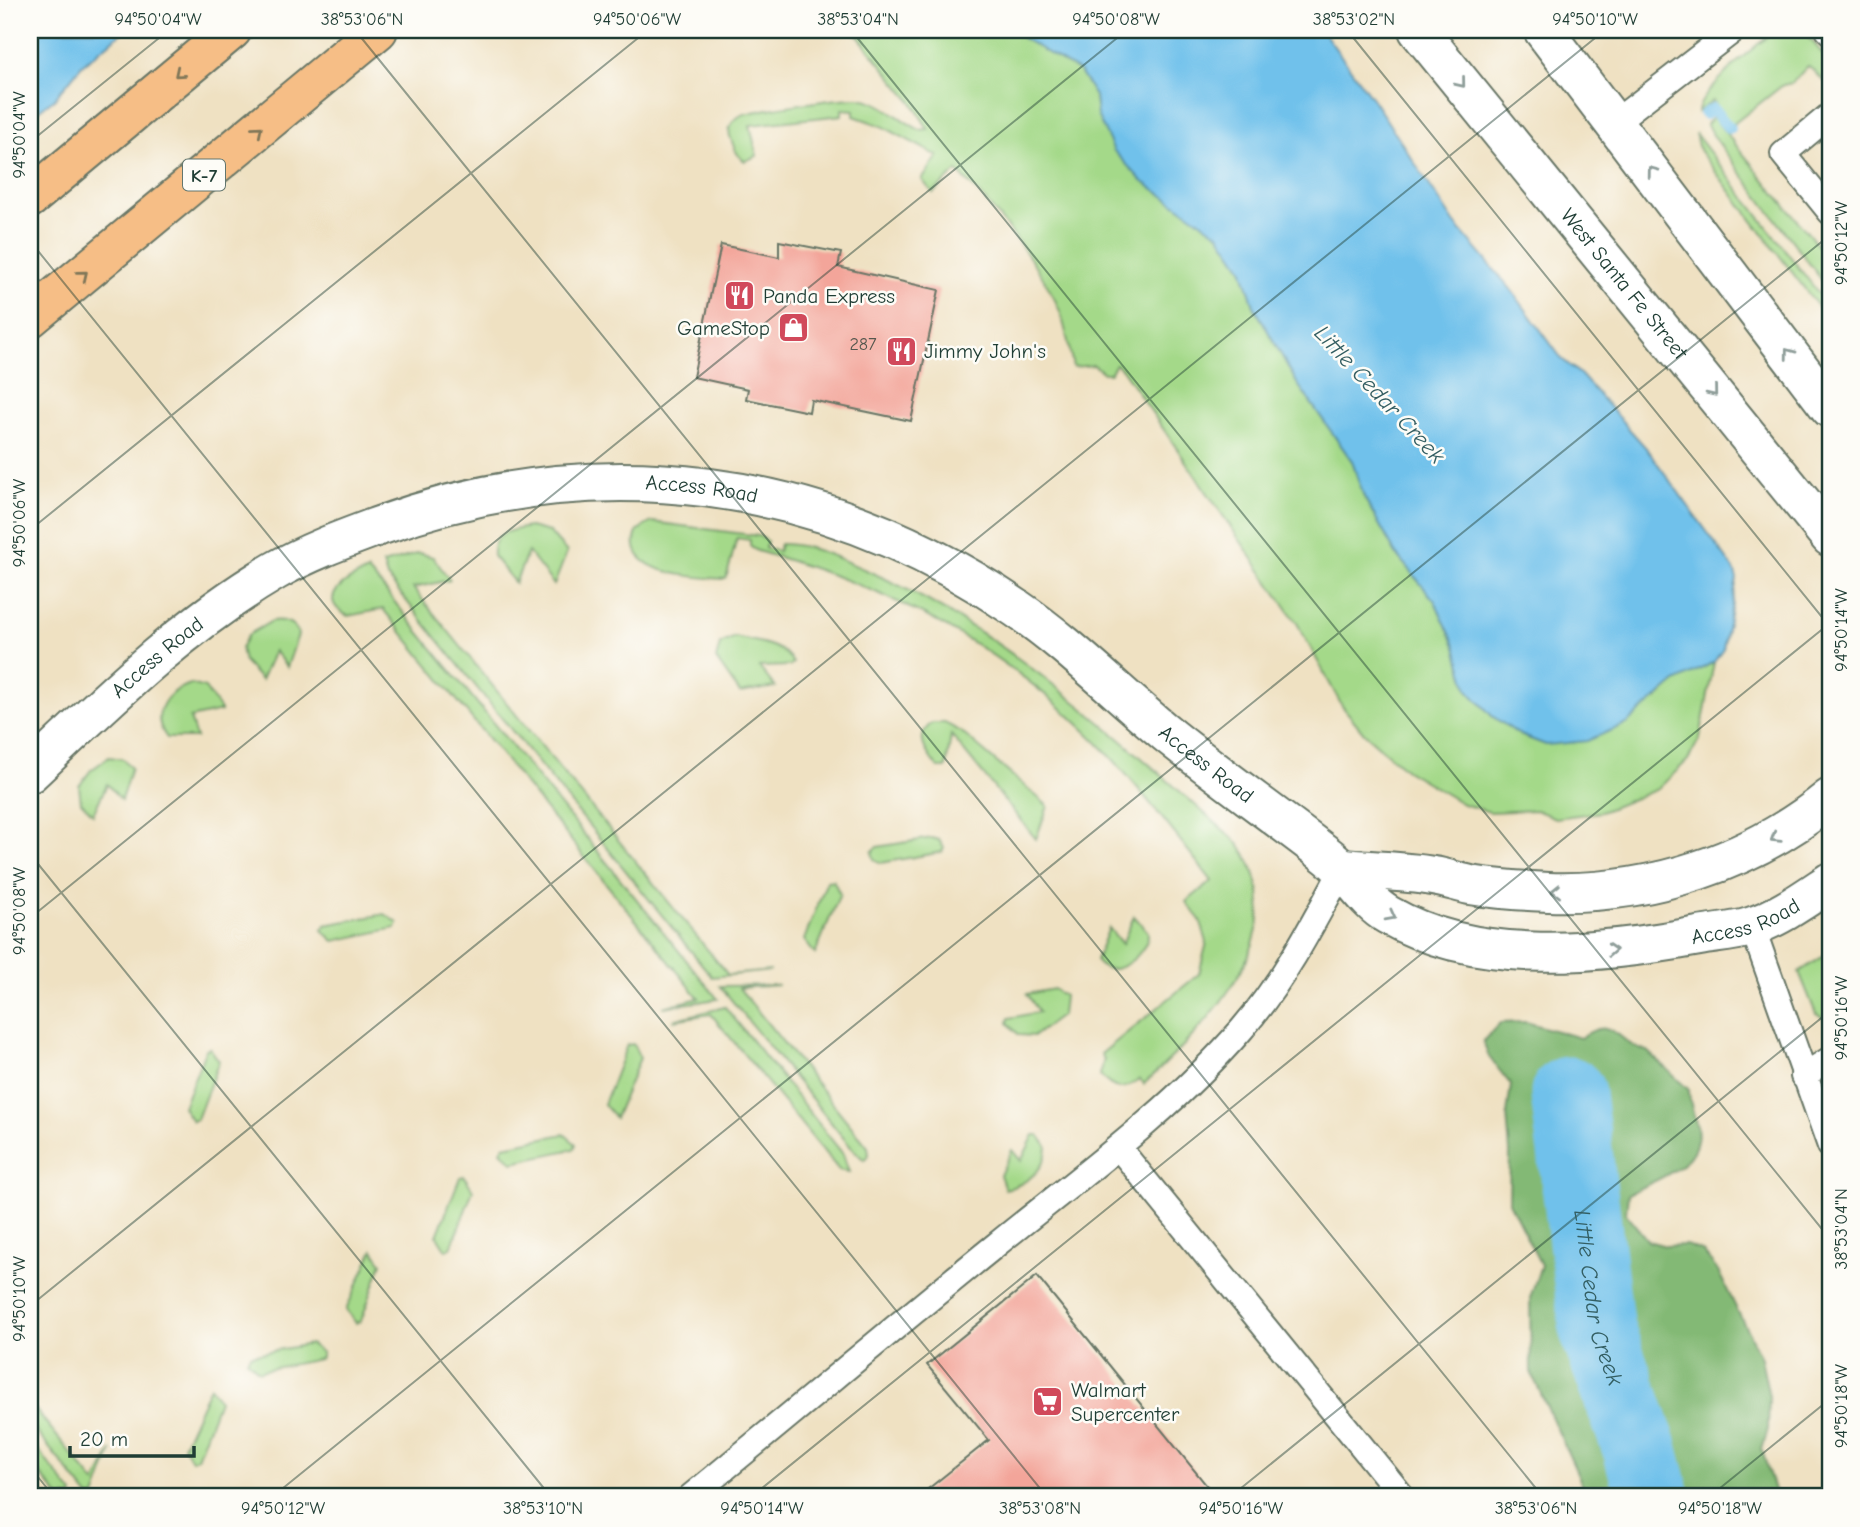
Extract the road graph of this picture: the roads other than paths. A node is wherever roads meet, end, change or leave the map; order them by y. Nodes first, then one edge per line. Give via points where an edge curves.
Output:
1 (232, 30) edge
2 (378, 30) edge
3 (1418, 30) edge
4 (1543, 30) edge
5 (1734, 30) edge
6 (1830, 115) edge
7 (1615, 122) junction
8 (30, 198) edge
9 (1830, 212) edge
10 (30, 318) edge
11 (1830, 408) edge
12 (1830, 537) edge
13 (30, 773) edge
14 (1830, 798) edge
15 (1343, 868) junction
16 (1830, 882) edge
17 (1752, 926) junction
18 (1830, 1059) edge
19 (1803, 1076) junction
20 (1830, 1146) edge
21 (1119, 1148) junction
22 (690, 1497) edge
23 (1403, 1497) edge

1 -> 8 highway
10 -> 2 highway, K-7
3 -> 12 street, West Santa Fe Street
4 - 7 street
5 - 7 lane
6 - 9 lane via 1783,154
11 -> 7 street
13 - 15 street, Access Road via 185,630 277,570 337,542 425,509 510,489 608,481 682,483 745,492 848,520 953,568 1019,610 1166,733
14 -> 15 street via 1760,847 1694,872 1629,888 1550,892
15 -> 17 street, Access Road via 1383,912 1436,937 1539,954 1634,948
15 - 21 lane via 1288,969 1244,1027 1206,1070
16 - 17 street, Access Road
17 - 19 lane
18 - 19 lane
19 - 20 lane
21 - 22 lane
21 - 23 lane

